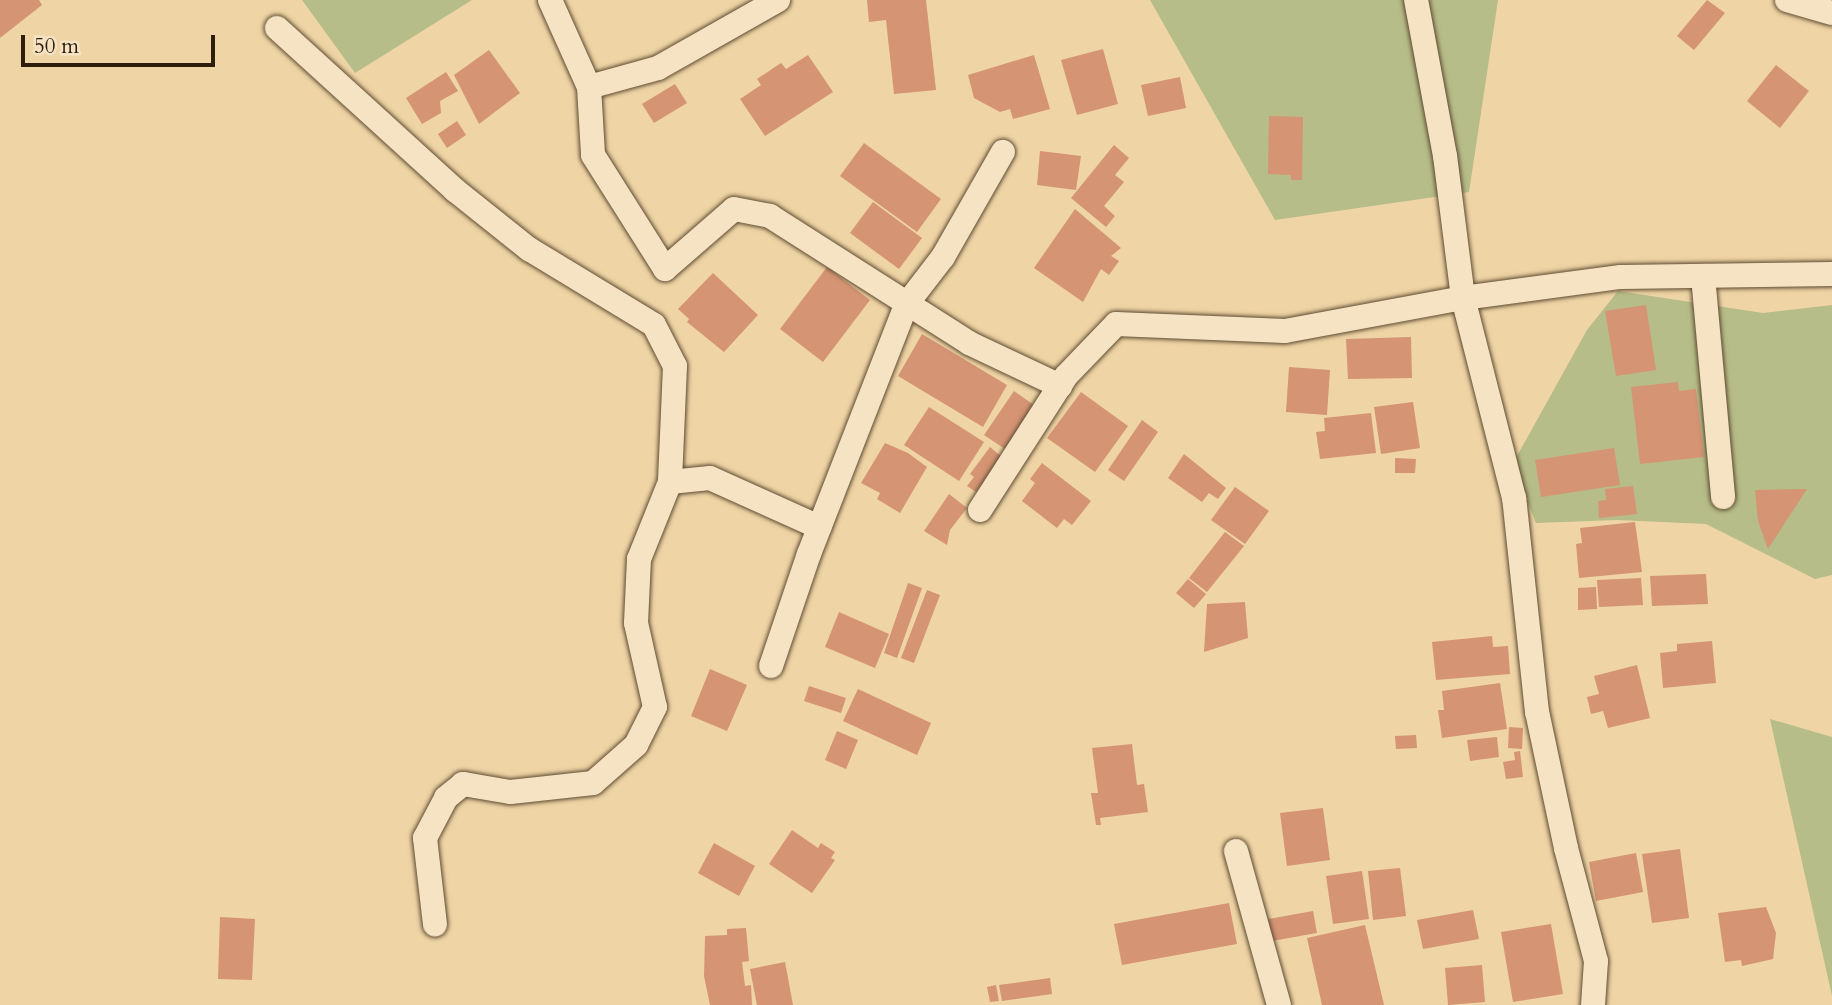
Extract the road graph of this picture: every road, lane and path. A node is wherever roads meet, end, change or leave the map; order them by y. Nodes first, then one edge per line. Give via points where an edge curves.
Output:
1 (550, 0) edge
2 (778, 0) edge
3 (1416, 0) edge
4 (1787, 0) edge
5 (1832, 13) edge
6 (277, 28) dead end
7 (589, 87) junction
8 (1003, 152) dead end
9 (1832, 274) edge
10 (1703, 276) junction
11 (1464, 298) junction
12 (906, 305) junction
13 (1060, 386) junction
14 (670, 482) junction
15 (1723, 497) dead end
16 (980, 510) dead end
17 (819, 527) junction
18 (771, 666) dead end
19 (1236, 851) dead end
20 (435, 924) dead end
21 (1279, 1005) edge
22 (1593, 1005) edge

1 - 7 street
2 - 7 street via 658,68
3 - 11 street via 1445,156
4 - 5 street
6 - 14 street via 455,190 519,241 654,325 675,366
7 - 12 street via 593,155 665,269 734,209 769,216
8 - 12 street via 943,257
9 - 10 street
10 - 11 street via 1621,277
10 - 15 street
11 - 13 street via 1285,331 1116,324
11 - 22 street via 1514,498 1537,712 1596,961
12 - 13 street via 969,343
12 - 17 street
13 - 16 street
14 - 17 street via 710,478
14 - 20 street via 639,559 636,623 655,707 636,745 593,783 510,792 463,785 446,798 425,838
17 - 18 street
19 - 21 street

